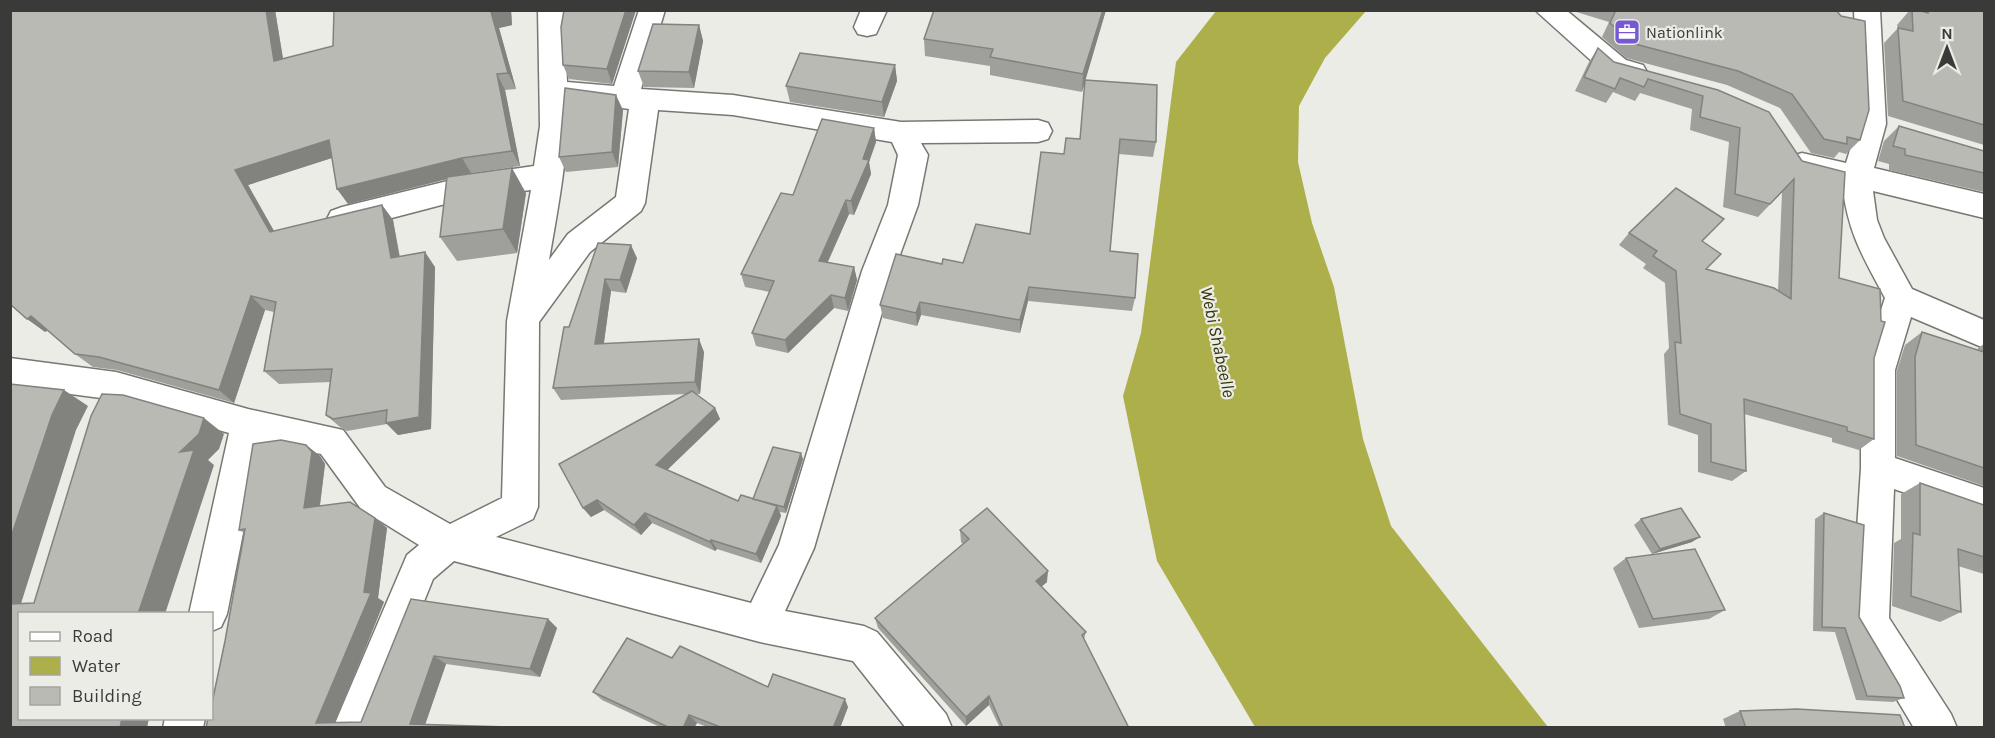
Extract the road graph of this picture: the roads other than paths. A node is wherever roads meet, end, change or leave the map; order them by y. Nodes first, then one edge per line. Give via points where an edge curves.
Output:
1 (551, 10) edge
2 (652, 10) edge
3 (1548, 10) edge
4 (1867, 10) edge
5 (1661, 79) edge
6 (552, 88) junction
7 (635, 99) junction
8 (1038, 131) dead end
9 (901, 133) junction
10 (1788, 145) edge
11 (549, 176) junction
12 (1856, 178) junction
13 (1984, 206) edge
14 (319, 225) edge
15 (1901, 298) junction
16 (523, 321) junction
17 (1984, 334) edge
18 (10, 372) edge
19 (248, 423) junction
20 (1878, 468) junction
21 (1984, 504) edge
22 (450, 543) junction
23 (208, 612) edge
24 (760, 624) junction
25 (353, 728) edge
26 (932, 728) edge
27 (1937, 728) edge

1 - 6 street
2 - 7 street
3 - 5 street via 1616,68
4 - 12 street via 1882,127
6 - 7 street
6 - 11 street via 554,126
7 - 9 street via 733,105
7 - 16 street via 630,203 579,243
8 - 9 street
9 - 24 street via 913,155 903,206 878,271 796,548
10 - 12 street via 1800,164
11 - 14 street via 472,186
11 - 16 street
12 - 13 street via 1938,191
12 - 15 street via 1869,240
15 - 17 street
15 - 20 street via 1878,370
16 - 22 street via 520,507
18 - 19 street via 110,400
19 - 22 street via 331,441 373,498
19 - 23 street
20 - 21 street
20 - 27 street via 1869,622
22 - 24 street
22 - 25 street via 420,567
24 - 26 street via 864,645

